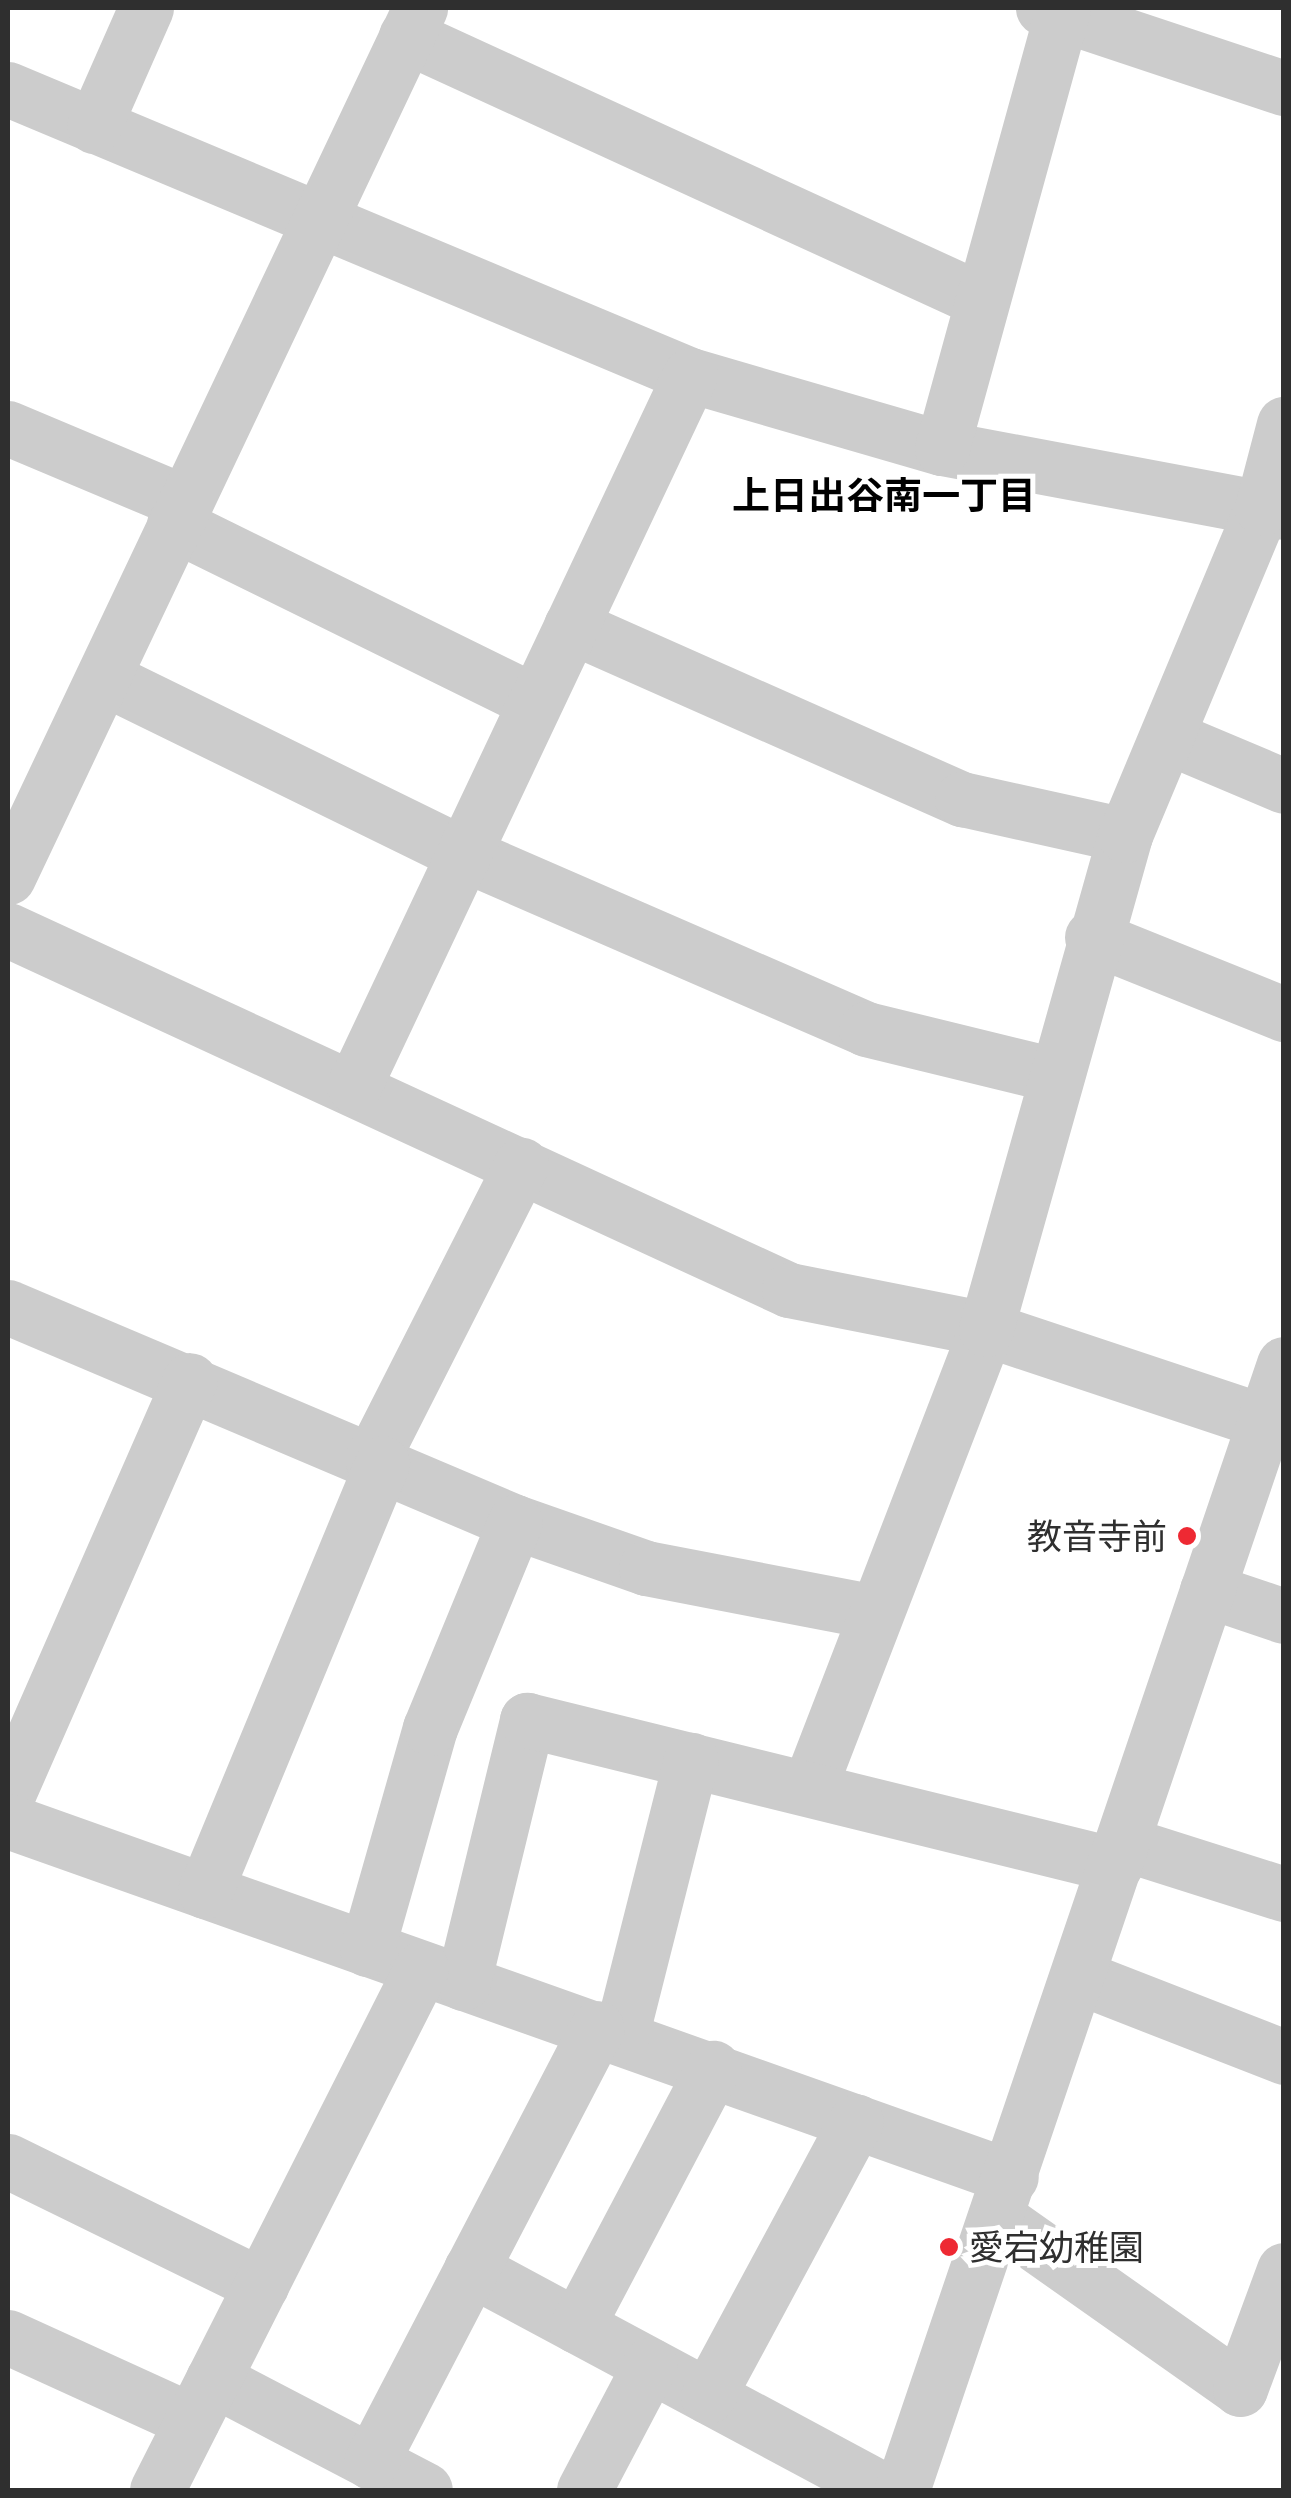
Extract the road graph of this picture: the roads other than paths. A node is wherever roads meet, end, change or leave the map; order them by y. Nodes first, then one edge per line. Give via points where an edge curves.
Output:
1 (146, 8) edge
2 (1056, 10) edge
3 (413, 22) edge
4 (1284, 88) edge
5 (8, 89) edge
6 (94, 126) junction
7 (322, 223) junction
8 (979, 299) junction
9 (690, 376) junction
10 (1284, 424) edge
11 (8, 428) edge
12 (942, 448) junction
13 (1273, 510) edge
14 (179, 513) junction
15 (571, 626) junction
16 (104, 678) junction
17 (535, 702) junction
18 (1168, 737) junction
19 (1284, 786) edge
20 (1125, 835) junction
21 (464, 854) junction
22 (8, 876) edge
23 (8, 930) edge
24 (1092, 937) junction
25 (1284, 1014) edge
26 (1055, 1076) junction
27 (354, 1086) junction
28 (521, 1165) junction
29 (14, 1327) edge
30 (986, 1329) junction
31 (1284, 1364) edge
32 (190, 1380) junction
33 (1263, 1421) junction
34 (377, 1461) junction
35 (515, 1522) junction
36 (1207, 1590) junction
37 (874, 1612) junction
38 (1284, 1616) edge
39 (691, 1760) junction
40 (808, 1788) junction
41 (8, 1794) edge
42 (8, 1821) edge
43 (1119, 1854) junction
44 (205, 1891) junction
45 (1284, 1894) edge
46 (367, 1949) junction
47 (442, 1976) junction
48 (1078, 1977) junction
49 (609, 2032) junction
50 (1284, 2057) edge
51 (713, 2068) junction
52 (856, 2121) junction
53 (8, 2161) edge
54 (1005, 2197) junction
55 (472, 2269) junction
56 (1284, 2270) edge
57 (261, 2285) junction
58 (577, 2326) junction
59 (8, 2337) edge
60 (650, 2365) junction
61 (708, 2396) junction
62 (203, 2400) junction
63 (371, 2462) junction
64 (157, 2490) edge
65 (425, 2490) edge
66 (584, 2490) edge
67 (884, 2490) edge
68 (902, 2490) edge

1 - 6 street
2 - 4 street
2 - 8 street
3 - 7 street
3 - 8 street
5 - 6 street
6 - 7 street
7 - 9 street
7 - 14 street
8 - 12 street
9 - 12 street
9 - 15 street
10 - 13 street
11 - 14 street
12 - 13 street
13 - 18 street
14 - 16 street
14 - 17 street
15 - 17 street
15 - 20 street via 962,799
16 - 21 street
16 - 22 street
17 - 21 street
18 - 19 street
18 - 20 street
20 - 24 street
21 - 26 street via 866,1029
21 - 27 street
23 - 27 street
24 - 25 street
24 - 26 street
26 - 30 street
27 - 28 street
28 - 30 street via 789,1290
28 - 34 street
29 - 32 street
30 - 33 street
30 - 37 street
31 - 33 street
32 - 34 street
32 - 41 street
33 - 36 street
34 - 35 street
34 - 44 street
35 - 37 street via 646,1568
35 - 46 street via 430,1728
36 - 38 street
36 - 43 street
37 - 40 street
39 - 40 street
39 - 47 street via 526,1720
39 - 49 street
40 - 43 street
42 - 44 street
43 - 45 street
43 - 48 street
44 - 46 street
46 - 47 street
47 - 49 street
47 - 57 street
48 - 50 street
48 - 54 street
49 - 51 street
49 - 55 street
51 - 52 street
51 - 58 street
52 - 54 street
52 - 61 street
53 - 57 street
54 - 56 street via 1240,2389
54 - 68 street
55 - 58 street
55 - 63 street
57 - 62 street
58 - 60 street
59 - 62 street
60 - 61 street
60 - 66 street
61 - 67 street
62 - 63 street
62 - 64 street
63 - 65 street

